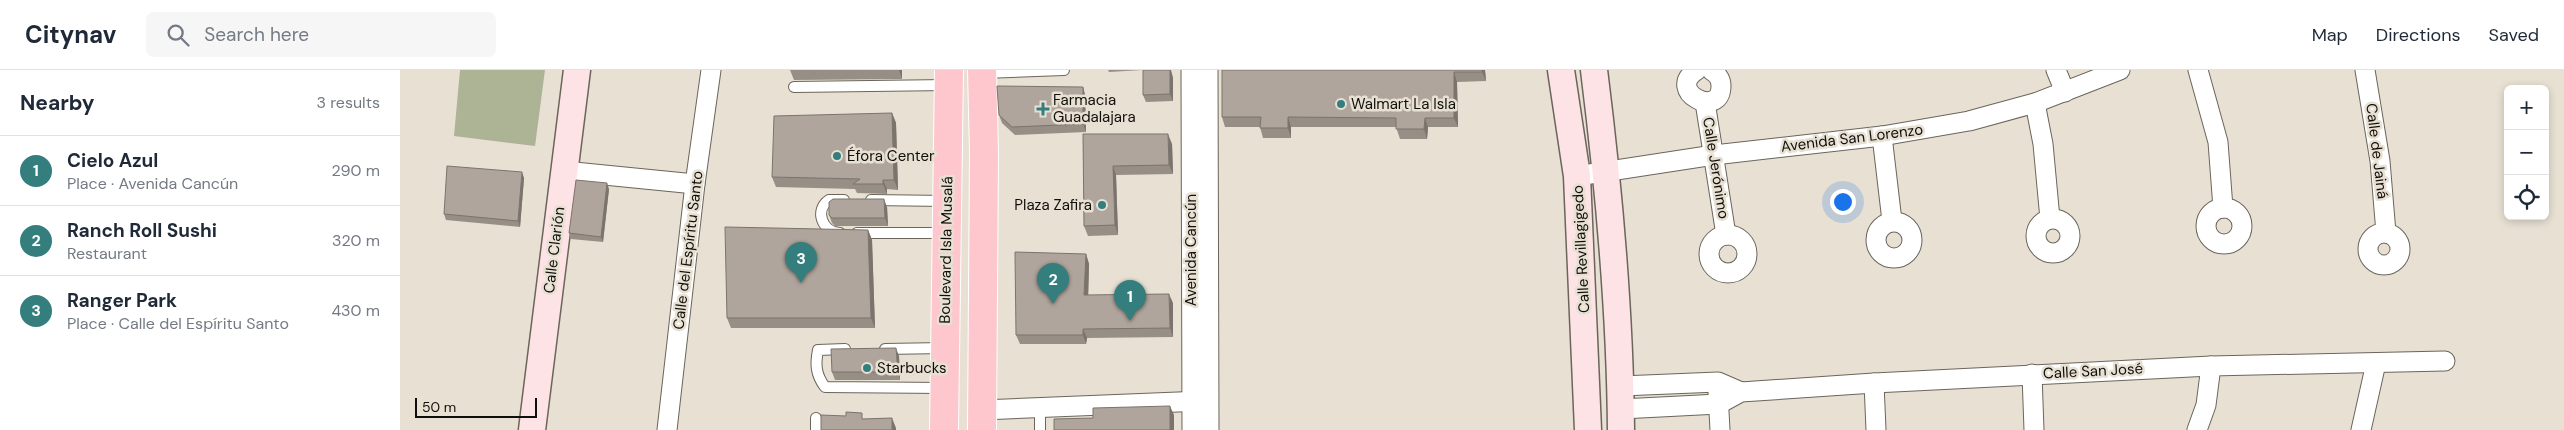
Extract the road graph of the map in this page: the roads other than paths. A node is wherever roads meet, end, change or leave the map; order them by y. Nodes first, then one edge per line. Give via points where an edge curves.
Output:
1 (577, 70) edge
2 (711, 70) edge
3 (1064, 70) edge
4 (1191, 70) edge
5 (1208, 70) edge
6 (1562, 70) edge
7 (1594, 70) edge
8 (1697, 70) edge
9 (1711, 70) edge
10 (2056, 70) edge
11 (2120, 70) edge
12 (2198, 70) edge
13 (2365, 70) edge
14 (982, 71) edge
15 (949, 77) edge
16 (794, 87) dead end
17 (2065, 92) junction
18 (1705, 102) junction
19 (2035, 103) junction
20 (1882, 136) junction
21 (948, 152) junction
22 (984, 154) junction
23 (1714, 155) junction
24 (564, 171) junction
25 (1606, 172) junction
26 (1577, 176) junction
27 (695, 184) junction
28 (947, 201) junction
29 (2223, 208) dead end
30 (2050, 219) dead end
31 (1892, 222) dead end
32 (946, 233) junction
33 (2386, 233) dead end
34 (1726, 234) dead end
35 (944, 348) junction
36 (857, 349) edge
37 (876, 349) edge
38 (2444, 361) dead end
39 (2376, 363) junction
40 (2212, 366) junction
41 (2032, 374) junction
42 (1718, 382) junction
43 (1874, 383) junction
44 (944, 388) junction
45 (1741, 392) junction
46 (1200, 402) junction
47 (1719, 404) junction
48 (1040, 408) junction
49 (1621, 408) edge
50 (816, 418) dead end
51 (982, 420) edge
52 (532, 430) edge
53 (667, 430) edge
54 (816, 430) edge
55 (944, 430) edge
56 (1040, 430) edge
57 (1192, 430) edge
58 (1209, 430) edge
59 (1588, 430) edge
60 (1720, 430) edge
61 (1876, 430) edge
62 (2034, 430) edge
63 (2196, 430) edge
64 (2361, 430) edge

1 - 24 street, Calle Clarión
2 - 27 street, Calle del Espíritu Santo
3 - 14 lane
4 - 46 street, Avenida Cancún
5 - 46 street, Avenida Cancún
6 - 26 street, Calle Revillagigedo
7 - 25 street, Calle Revillagigedo
8 - 18 street via 1690,78 1688,89 1694,98
9 - 18 street via 1720,79 1720,90 1715,98
10 - 17 street
11 - 17 street, Avenida San Lorenzo
12 - 29 street via 2218,142
13 - 33 street, Calle de Jainá via 2380,161
14 - 22 main road
15 - 16 lane
15 - 21 main road, Boulevard Isla Musalá
17 - 19 street, Avenida San Lorenzo
18 - 23 street, Calle Jerónimo
19 - 20 street, Avenida San Lorenzo via 1969,122
19 - 30 street via 2043,144
20 - 23 street, Avenida San Lorenzo
20 - 31 street
21 - 22 main road
21 - 28 main road, Boulevard Isla Musalá
22 - 51 main road
23 - 25 street, Avenida San Lorenzo
23 - 34 street, Calle Jerónimo
24 - 27 street
24 - 52 street, Calle Clarión
25 - 26 street, Avenida San Lorenzo
25 - 49 street, Calle Revillagigedo
26 - 59 street, Calle Revillagigedo
27 - 53 street, Calle del Espíritu Santo
28 - 32 main road, Boulevard Isla Musalá
28 - 32 lane via 829,200 822,208 822,219 832,233
32 - 35 main road, Boulevard Isla Musalá
35 - 37 lane
35 - 44 main road, Boulevard Isla Musalá
36 - 44 lane via 818,350 818,377 825,387
38 - 39 street, Calle San José
39 - 40 street, Calle San José
39 - 64 street
40 - 41 street, Calle San José
40 - 63 street via 2206,405
41 - 43 street, Calle San José
41 - 62 street
42 - 45 street, Calle San José
42 - 47 street
42 - 49 street, Calle San José
43 - 45 street, Calle San José
43 - 61 street
44 - 55 main road, Boulevard Isla Musalá
45 - 47 street, Calle San José
46 - 48 street
46 - 57 street, Avenida Cancún
46 - 58 street, Avenida Cancún
47 - 49 street, Calle San José
47 - 60 street
48 - 51 street
48 - 56 lane
50 - 54 lane

